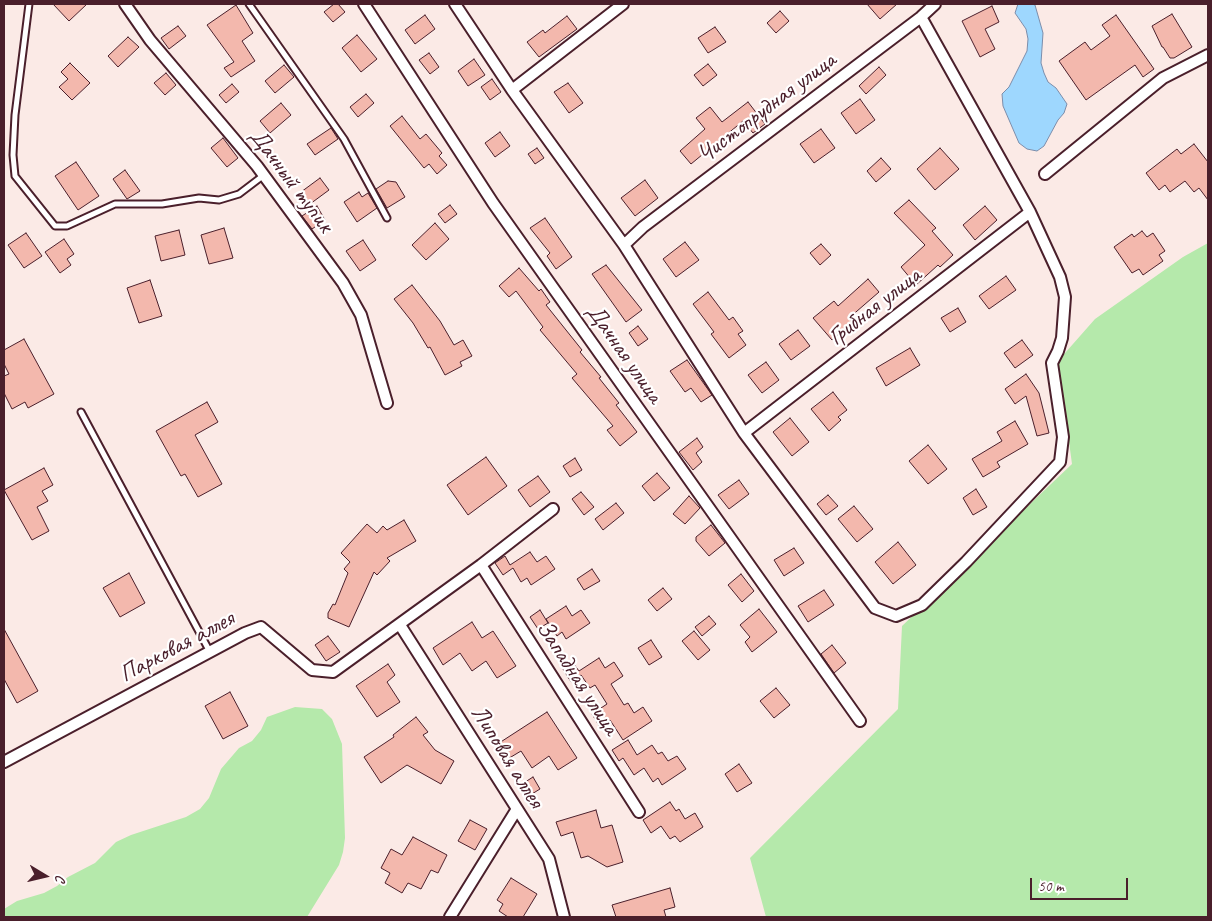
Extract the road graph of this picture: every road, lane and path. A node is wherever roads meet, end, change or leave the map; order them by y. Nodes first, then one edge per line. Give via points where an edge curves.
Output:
1 (29, 4) edge
2 (125, 4) edge
3 (249, 4) edge
4 (364, 4) edge
5 (455, 4) edge
6 (623, 4) edge
7 (935, 4) edge
8 (921, 17) junction
9 (1208, 55) edge
10 (512, 90) junction
11 (1045, 174) dead end
12 (264, 175) junction
13 (1030, 212) junction
14 (387, 218) dead end
15 (624, 245) junction
16 (387, 403) dead end
17 (81, 412) dead end
18 (744, 433) junction
19 (553, 509) dead end
20 (481, 565) junction
21 (400, 625) junction
22 (211, 652) junction
23 (860, 721) dead end
24 (4, 762) edge
25 (516, 809) junction
26 (639, 812) dead end
27 (450, 917) edge
28 (564, 917) edge

1 - 12 lane via 13,156 16,176 55,226 67,226 116,204 162,204 199,198 219,200 239,194
2 - 12 street, Дачный тупик via 150,40
3 - 14 lane via 344,139
4 - 23 street, Дачная улица via 492,203
5 - 10 street
6 - 10 street
7 - 8 street, Чистопрудная улица
8 - 13 street
8 - 15 street, Чистопрудная улица
9 - 11 street via 1163,78
10 - 15 street
12 - 16 street, Дачный тупик via 342,282 361,315
13 - 18 street, Грибная улица
13 - 18 street via 1060,277 1065,297 1062,338 1052,363 1063,437 1060,462 922,605 896,616 875,608
15 - 18 street
17 - 22 lane
19 - 20 street, Парковая аллея
20 - 21 street, Парковая аллея
20 - 26 street, Западная улица
21 - 22 street, Парковая аллея via 333,672 312,670 261,627
21 - 25 street, Липовая аллея
22 - 24 street, Парковая аллея
25 - 27 street
25 - 28 street, Липовая аллея via 549,859

